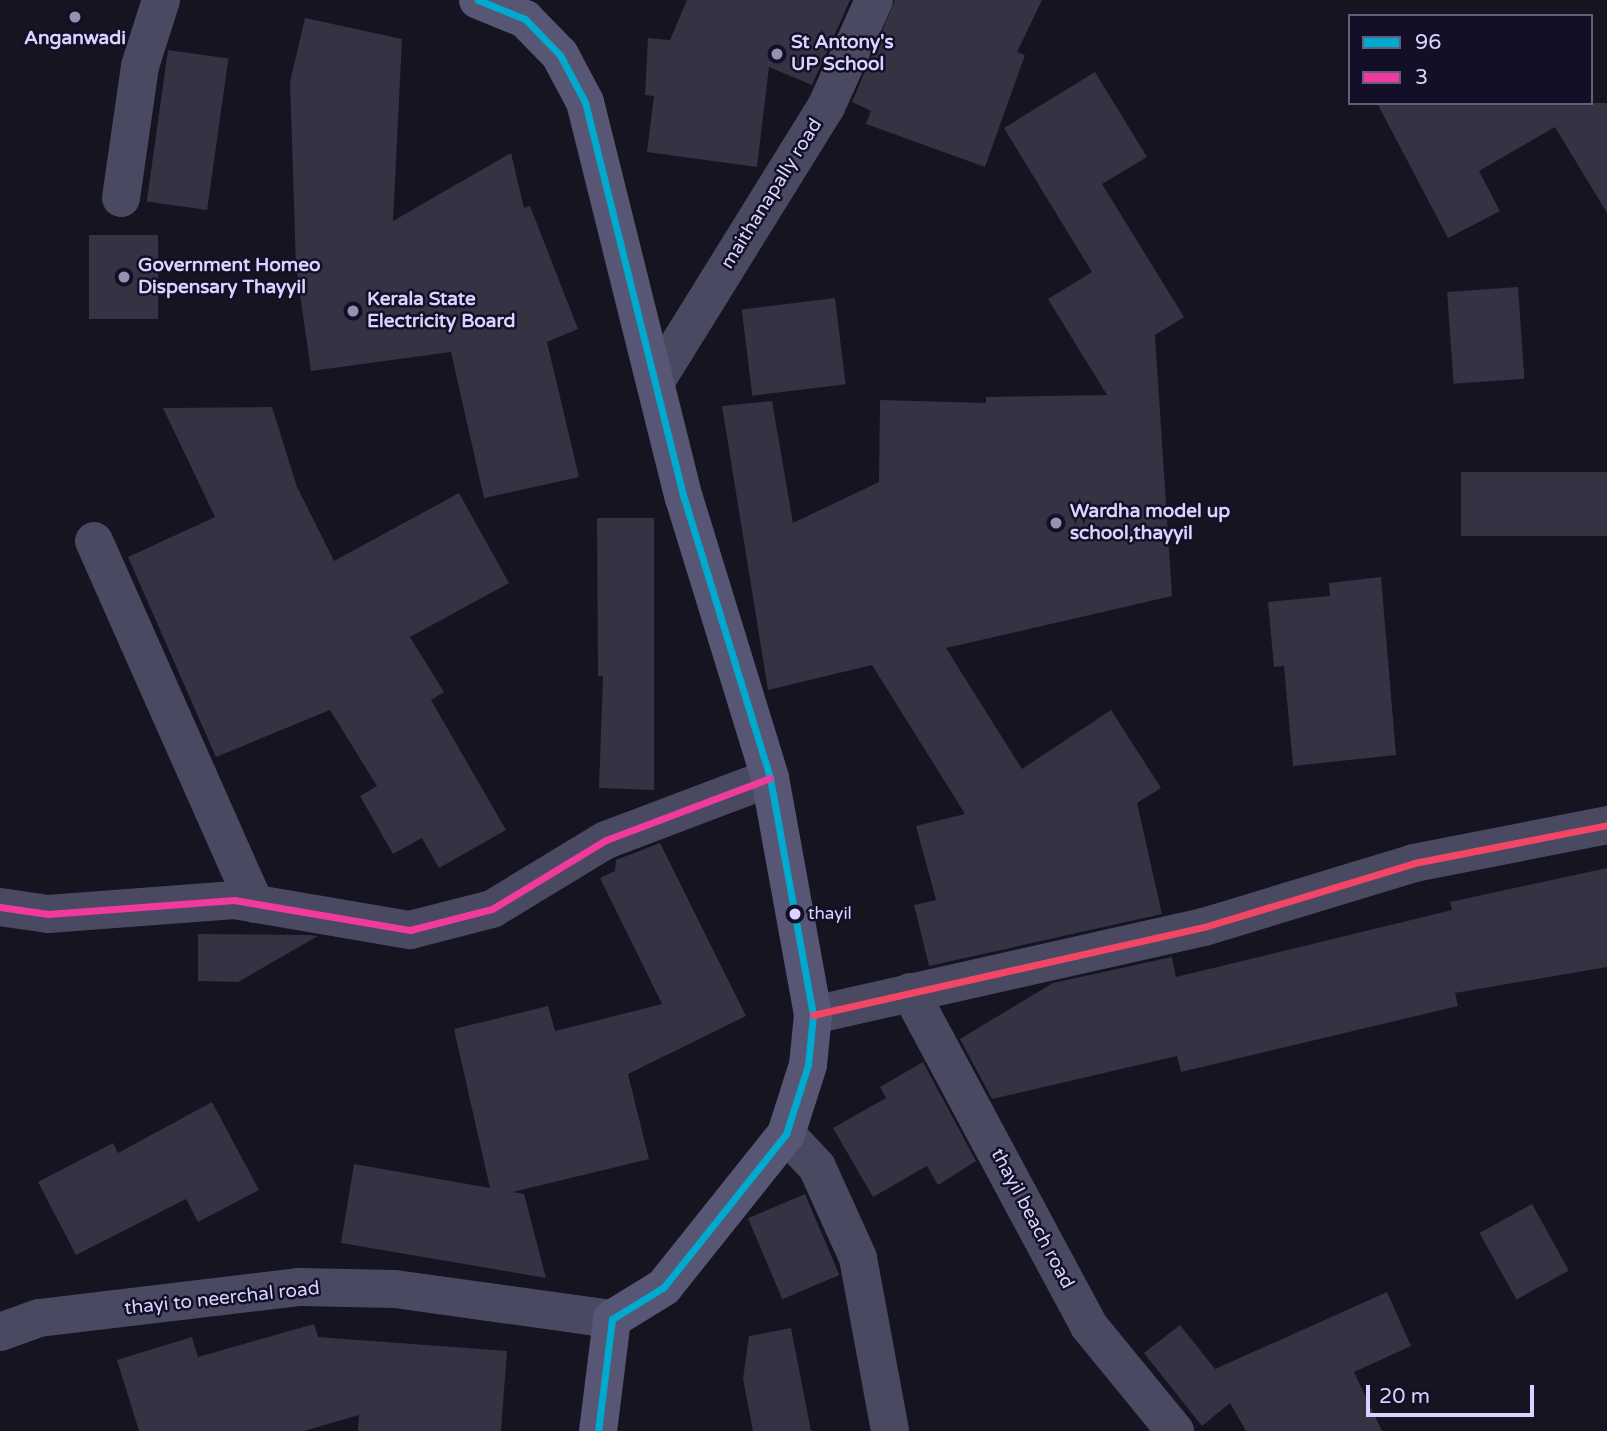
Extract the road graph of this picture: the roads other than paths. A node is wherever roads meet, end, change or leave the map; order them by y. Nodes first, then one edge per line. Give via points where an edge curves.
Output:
1 (161, 0) edge
2 (478, 0) edge
3 (874, 0) edge
4 (121, 198) dead end
5 (656, 381) junction
6 (94, 541) dead end
7 (770, 778) junction
8 (1607, 825) edge
9 (255, 904) junction
10 (0, 907) edge
11 (910, 992) junction
12 (813, 1015) junction
13 (786, 1134) junction
14 (612, 1319) junction
15 (0, 1332) edge
16 (598, 1431) edge
17 (890, 1431) edge
18 (1175, 1431) edge

1 - 4 street via 140,66
2 - 5 main road via 525,19 560,55 585,102
3 - 5 street, maithanapally road via 826,107
5 - 7 main road via 684,498
6 - 9 street
7 - 9 street via 606,840 492,909 410,930
7 - 12 main road
8 - 11 street via 1414,863 1204,927
9 - 10 street via 234,900 48,914
11 - 12 street
11 - 18 street, thayil beach road via 1089,1326
12 - 13 main road via 808,1065
13 - 14 main road via 664,1287
13 - 17 street via 817,1167 858,1258
14 - 15 street, thayi to neerchal road via 396,1289 300,1287 39,1318
14 - 16 main road

